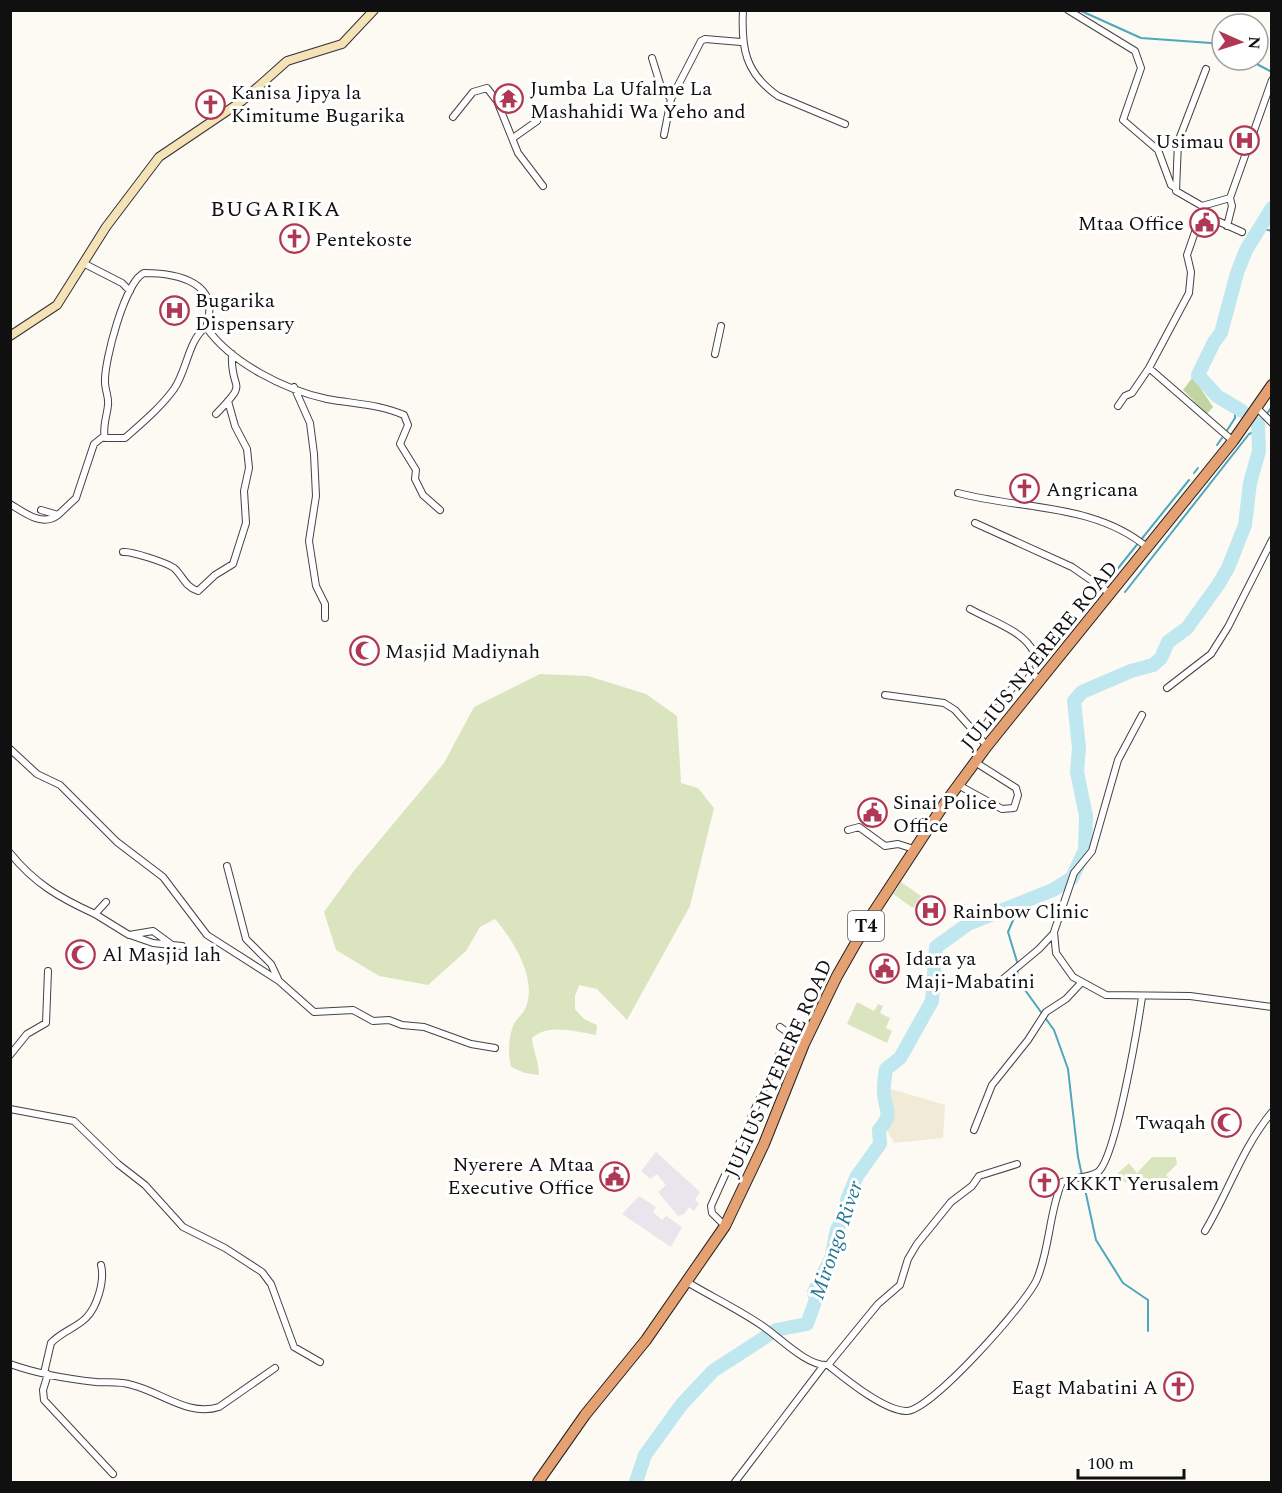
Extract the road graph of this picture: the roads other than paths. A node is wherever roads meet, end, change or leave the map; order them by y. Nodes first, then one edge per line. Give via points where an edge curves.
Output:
1 (374, 10) edge
2 (743, 10) edge
3 (1068, 10) edge
4 (741, 42) junction
5 (652, 58) dead end
6 (1206, 69) dead end
7 (1272, 80) edge
8 (671, 99) junction
9 (453, 117) dead end
10 (537, 121) dead end
11 (845, 124) dead end
12 (664, 135) dead end
13 (513, 138) junction
14 (543, 186) dead end
15 (1174, 187) junction
16 (1230, 198) junction
17 (1202, 206) junction
18 (1202, 214) junction
19 (1227, 226) junction
20 (1242, 232) dead end
21 (83, 263) junction
22 (130, 291) junction
23 (721, 326) dead end
24 (206, 327) junction
25 (10, 336) edge
26 (232, 354) junction
27 (715, 354) dead end
28 (1149, 368) junction
29 (1272, 385) edge
30 (294, 387) junction
31 (228, 401) junction
32 (1118, 405) dead end
33 (216, 414) dead end
34 (1265, 415) edge
35 (104, 436) junction
36 (1233, 441) junction
37 (958, 493) dead end
38 (10, 504) edge
39 (41, 510) dead end
40 (440, 510) dead end
41 (58, 515) junction
42 (975, 524) dead end
43 (1272, 540) edge
44 (1143, 543) junction
45 (123, 552) dead end
46 (1111, 594) junction
47 (970, 609) dead end
48 (325, 618) dead end
49 (1027, 666) junction
50 (1040, 683) junction
51 (1167, 688) dead end
52 (885, 695) dead end
53 (1142, 715) dead end
54 (978, 735) junction
55 (987, 746) junction
56 (10, 749) edge
57 (975, 762) junction
58 (958, 785) junction
59 (848, 830) dead end
60 (914, 849) junction
61 (10, 853) edge
62 (227, 867) dead end
63 (106, 902) dead end
64 (95, 914) junction
65 (1054, 932) junction
66 (129, 935) junction
67 (172, 945) junction
68 (182, 946) dead end
69 (48, 971) dead end
70 (279, 981) junction
71 (1081, 983) junction
72 (997, 984) dead end
73 (1142, 997) junction
74 (1272, 1006) edge
75 (780, 1028) dead end
76 (789, 1033) junction
77 (804, 1044) junction
78 (495, 1048) dead end
79 (10, 1055) edge
80 (10, 1109) edge
81 (1272, 1112) edge
82 (975, 1130) dead end
83 (1017, 1164) dead end
84 (725, 1226) junction
85 (1205, 1231) dead end
86 (101, 1265) dead end
87 (687, 1282) junction
88 (320, 1362) dead end
89 (10, 1364) edge
90 (826, 1365) junction
91 (275, 1368) dead end
92 (46, 1373) junction
93 (113, 1474) dead end
94 (538, 1482) edge
95 (735, 1482) edge

1 - 21 main road via 342,44 287,61 242,101 159,157
2 - 4 street
3 - 15 street via 1135,51 1141,68 1123,120 1158,150
4 - 8 street via 701,41
4 - 11 street via 748,63 775,94
5 - 8 street via 661,87
6 - 15 street via 1178,142 1178,176
7 - 16 street
8 - 12 street
9 - 13 street via 473,92 487,88
10 - 13 street
13 - 14 street via 518,153
15 - 17 street via 1178,194
16 - 17 street
16 - 19 street
17 - 18 street
18 - 19 street
18 - 28 street via 1187,255 1191,272 1189,293
19 - 20 street
21 - 22 street
21 - 25 main road via 57,305
22 - 24 street via 144,273 191,279 206,297
22 - 35 street via 107,367
23 - 27 street
24 - 26 street
24 - 35 street via 200,332 175,388 152,413 125,438
26 - 30 street via 260,373
26 - 31 street via 231,368 239,385
28 - 32 street via 1132,393
28 - 36 street
29 - 34 highway, JULIUS NYERERE ROAD / T4
30 - 40 street via 326,398 385,407 404,415 408,425 400,444 416,470 415,479 423,495
30 - 48 street via 312,436 317,480 309,541
31 - 33 street
31 - 45 street via 247,449 249,468 244,491 246,523 233,564 198,591 190,588 168,564 153,562 140,553
34 - 36 highway, JULIUS NYERERE ROAD / T4
35 - 41 street via 94,444 79,492
36 - 44 highway, JULIUS NYERERE ROAD / T4
37 - 44 street via 1101,520
38 - 41 street via 45,521
39 - 41 street
42 - 46 street via 1072,567
43 - 51 street via 1211,654
44 - 46 highway, JULIUS NYERERE ROAD / T4
46 - 50 highway, JULIUS NYERERE ROAD / T4
47 - 49 street via 1028,643 1034,652
49 - 50 street
49 - 54 street
50 - 55 highway, JULIUS NYERERE ROAD / T4
52 - 54 street via 944,703
53 - 65 street via 1118,760 1092,850 1074,873
54 - 55 street
55 - 57 highway, JULIUS NYERERE ROAD / T4
56 - 70 street via 37,774 60,785 117,842 163,877 207,935
57 - 58 highway, JULIUS NYERERE ROAD / T4
57 - 58 street via 1014,785 1018,795 1014,808 1002,809
58 - 60 highway, JULIUS NYERERE ROAD / T4
59 - 60 street via 859,827 885,846 898,844
60 - 77 highway, JULIUS NYERERE ROAD / T4 via 837,976
61 - 64 street via 52,893
62 - 70 street via 242,931 271,964
63 - 64 street
64 - 66 street
65 - 71 street via 1061,963
65 - 72 street
66 - 67 street
66 - 67 street via 153,931
67 - 68 street
69 - 79 street via 46,1023 27,1034
70 - 78 street via 319,1014 353,1010 373,1021 424,1026 471,1044
71 - 73 street via 1106,995
71 - 82 street via 1046,1012 992,1085
73 - 74 street via 1190,996
73 - 90 street via 1115,1129 1099,1171 1062,1182 1036,1281 1016,1311 922,1407 909,1412 892,1408
75 - 76 street
76 - 77 street
76 - 84 street via 711,1206 712,1213
77 - 84 highway, JULIUS NYERERE ROAD / T4 via 764,1144
80 - 88 street via 74,1121 146,1185 183,1227 262,1272 271,1284 294,1347
81 - 85 street via 1242,1154
83 - 90 street via 979,1176 951,1202 917,1244 900,1285
84 - 87 highway, JULIUS NYERERE ROAD / T4
86 - 92 street via 96,1302 84,1320 51,1343
87 - 90 street
87 - 94 highway, JULIUS NYERERE ROAD / T4
89 - 92 street
90 - 95 street
91 - 92 street via 210,1410 197,1410 131,1384
92 - 93 street via 44,1400

